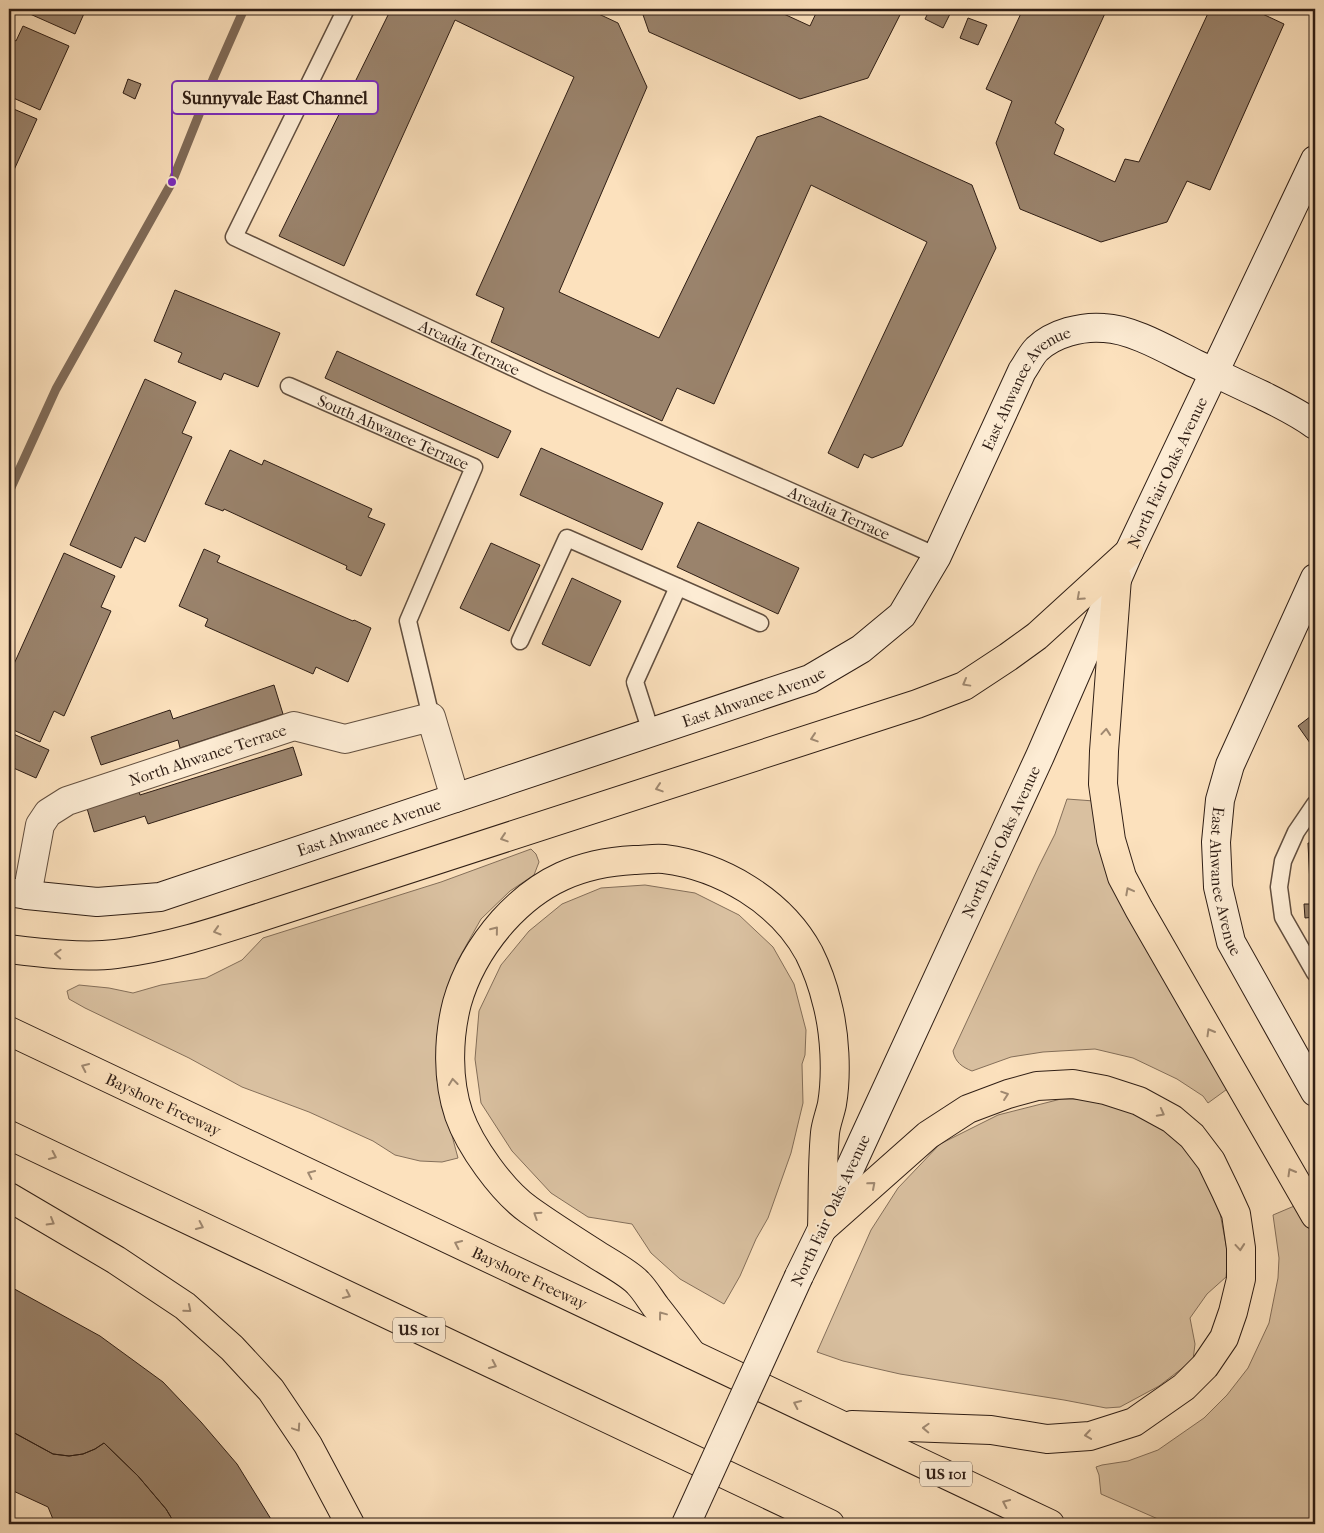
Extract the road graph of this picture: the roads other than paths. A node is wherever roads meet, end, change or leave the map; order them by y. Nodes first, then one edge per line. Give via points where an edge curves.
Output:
1 (346, 9) edge
2 (1315, 160) edge
3 (1214, 372) junction
4 (288, 386) dead end
5 (1315, 425) edge
6 (1129, 552) junction
7 (937, 556) junction
8 (1117, 578) junction
9 (1315, 578) edge
10 (678, 587) junction
11 (760, 622) dead end
12 (520, 641) dead end
13 (431, 717) junction
14 (651, 732) junction
15 (455, 798) junction
16 (1315, 804) edge
17 (18, 894) edge
18 (9, 949) edge
19 (1315, 973) edge
20 (9, 1031) edge
21 (1315, 1092) edge
22 (9, 1135) edge
23 (9, 1197) edge
24 (1315, 1215) edge
25 (822, 1229) junction
26 (692, 1354) junction
27 (841, 1425) junction
28 (350, 1524) edge
29 (686, 1524) edge
30 (830, 1524) edge
31 (1050, 1524) edge

1 - 7 lane, Arcadia Terrace via 234,237 546,383
2 - 3 street, North Fair Oaks Avenue
3 - 5 street, East Ahwanee Avenue
3 - 6 street, North Fair Oaks Avenue
3 - 7 street, East Ahwanee Avenue via 1123,331 1104,328 1056,335 1037,349 1022,371
4 - 13 lane, South Ahwanee Terrace via 474,467 408,621
6 - 8 street, North Fair Oaks Avenue
6 -> 18 highway via 1037,636 1008,657 964,686 916,704 184,940 114,954 74,955
7 - 14 street, East Ahwanee Avenue via 902,615 861,649 810,679
24 -> 8 highway via 1122,877 1111,840 1103,784
8 - 25 street, North Fair Oaks Avenue via 1036,765
9 - 21 street, East Ahwanee Avenue via 1230,765 1220,800 1216,842 1218,887 1232,942
10 - 11 lane
10 - 12 lane via 568,538
10 - 14 lane via 636,682
13 - 15 street
13 - 17 street, North Ahwanee Terrace via 345,739 294,726 67,801 48,813 40,825
14 - 15 street, East Ahwanee Avenue
15 - 17 street, East Ahwanee Avenue via 160,897 97,902
16 - 19 lane via 1296,832 1283,861 1279,887 1284,917
26 -> 20 highway, Bayshore Freeway / US 101
22 -> 30 highway, US 101
23 -> 28 highway via 116,1260 185,1306 232,1348 271,1390 308,1444
26 -> 25 highway via 637,1282 526,1208 506,1188 471,1140 459,1114 452,1084 452,1024 469,968 512,911 556,878 586,866 662,859 704,868 738,883 769,905 808,951 820,978 833,1033 832,1102 825,1131
25 -> 27 highway via 928,1134 968,1108 1037,1086 1073,1084 1139,1101 1172,1118 1192,1136 1211,1161 1236,1214 1241,1248 1241,1279 1224,1338 1205,1366 1184,1386 1134,1422 1090,1436 1047,1438 991,1430
25 - 29 street, North Fair Oaks Avenue, bridge
27 -> 26 highway, Bayshore Freeway / US 101
31 -> 27 highway, Bayshore Freeway / US 101

